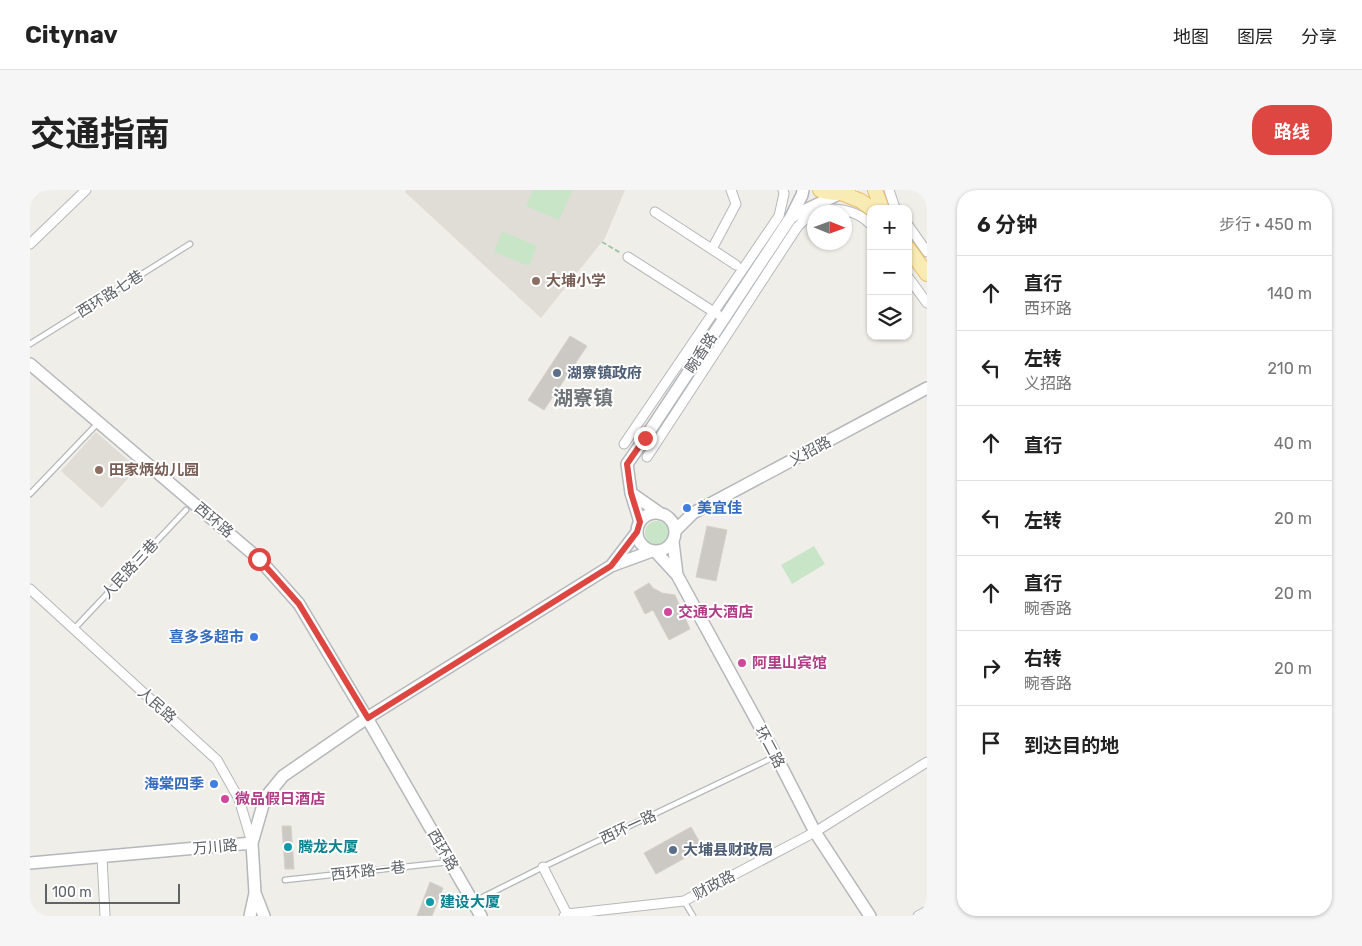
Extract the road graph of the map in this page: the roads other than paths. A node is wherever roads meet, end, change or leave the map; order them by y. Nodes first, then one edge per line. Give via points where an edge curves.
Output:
1 (86, 190) edge
2 (731, 190) edge
3 (783, 190) edge
4 (803, 190) edge
5 (820, 190) edge
6 (875, 190) edge
7 (889, 190) edge
8 (845, 191) edge
9 (867, 205) edge
10 (881, 205) edge
11 (894, 205) edge
12 (655, 212) dead end
13 (852, 214) edge
14 (791, 217) junction
15 (807, 218) edge
16 (867, 221) edge
17 (912, 231) edge
18 (30, 244) edge
19 (190, 244) dead end
20 (712, 250) junction
21 (909, 250) edge
22 (927, 252) edge
23 (628, 257) road end
24 (912, 261) edge
25 (736, 265) dead end
26 (927, 274) edge
27 (927, 282) edge
28 (912, 283) edge
29 (927, 304) edge
30 (718, 315) junction
31 (30, 344) edge
32 (30, 364) edge
33 (927, 388) edge
34 (99, 422) junction
35 (624, 444) dead end
36 (647, 457) dead end
37 (631, 493) junction
38 (30, 494) edge
39 (186, 510) dead end
40 (693, 513) junction
41 (664, 515) junction
42 (639, 527) junction
43 (674, 537) junction
44 (654, 551) junction
45 (611, 566) junction
46 (677, 575) junction
47 (30, 589) edge
48 (74, 629) junction
49 (368, 718) junction
50 (776, 756) junction
51 (927, 762) edge
52 (815, 832) junction
53 (252, 843) junction
54 (102, 857) junction
55 (450, 862) junction
56 (30, 863) edge
57 (542, 867) junction
58 (286, 880) dead end
59 (255, 893) junction
60 (481, 898) dead end
61 (684, 901) junction
62 (927, 911) edge
63 (566, 915) edge
64 (105, 916) edge
65 (250, 916) edge
66 (264, 916) edge
67 (481, 916) edge
68 (693, 916) edge
69 (870, 916) edge
70 (918, 916) edge

1 - 18 street
2 - 20 street via 736,204
3 - 30 street via 779,216
4 - 14 main road, 畹香路
5 - 8 main road via 829,193
6 - 10 main road
7 - 11 street
8 - 9 main road
8 - 14 main road
12 - 20 street
13 - 16 street
14 - 30 main road, 畹香路
15 - 36 street via 798,226
17 - 22 street
19 - 31 lane, 西环路七巷
20 - 25 street
21 - 26 main road
23 - 30 street
24 - 27 main road
28 - 29 street
30 - 35 street
30 - 37 main road, 畹香路 via 627,464
32 - 34 main road, 西环路
33 - 40 main road, 义招路
34 - 38 lane
34 - 49 main road, 西环路 via 259,559 299,604
37 - 41 main road
37 - 42 main road, 畹香路
39 - 48 lane, 人民路三巷
40 - 41 main road
40 - 43 main road
41 - 42 main road via 652,513
41 - 43 main road via 673,523
42 - 44 main road via 640,542
42 - 45 main road
43 - 44 main road via 666,549
43 - 46 main road
44 - 45 main road
44 - 46 main road
45 - 49 main road
46 - 50 main road, 环二路
47 - 48 street, 人民路
48 - 53 street, 人民路 via 217,760 239,799
49 - 53 main road, 万川路 via 283,776 265,798
49 - 55 main road, 西环路
50 - 52 main road, 环二路
50 - 57 lane, 西环一路
51 - 52 street, 财政路
52 - 61 street, 财政路
52 - 69 main road, 环二路
53 - 54 main road, 万川路
53 - 59 main road
54 - 56 main road, 万川路
54 - 64 street
55 - 58 lane, 西环路一巷
55 - 67 main road, 西环路
57 - 60 lane, 西环一路
57 - 63 street
59 - 65 main road
59 - 66 main road
61 - 63 street, 财政路
61 - 68 lane
62 - 70 street

